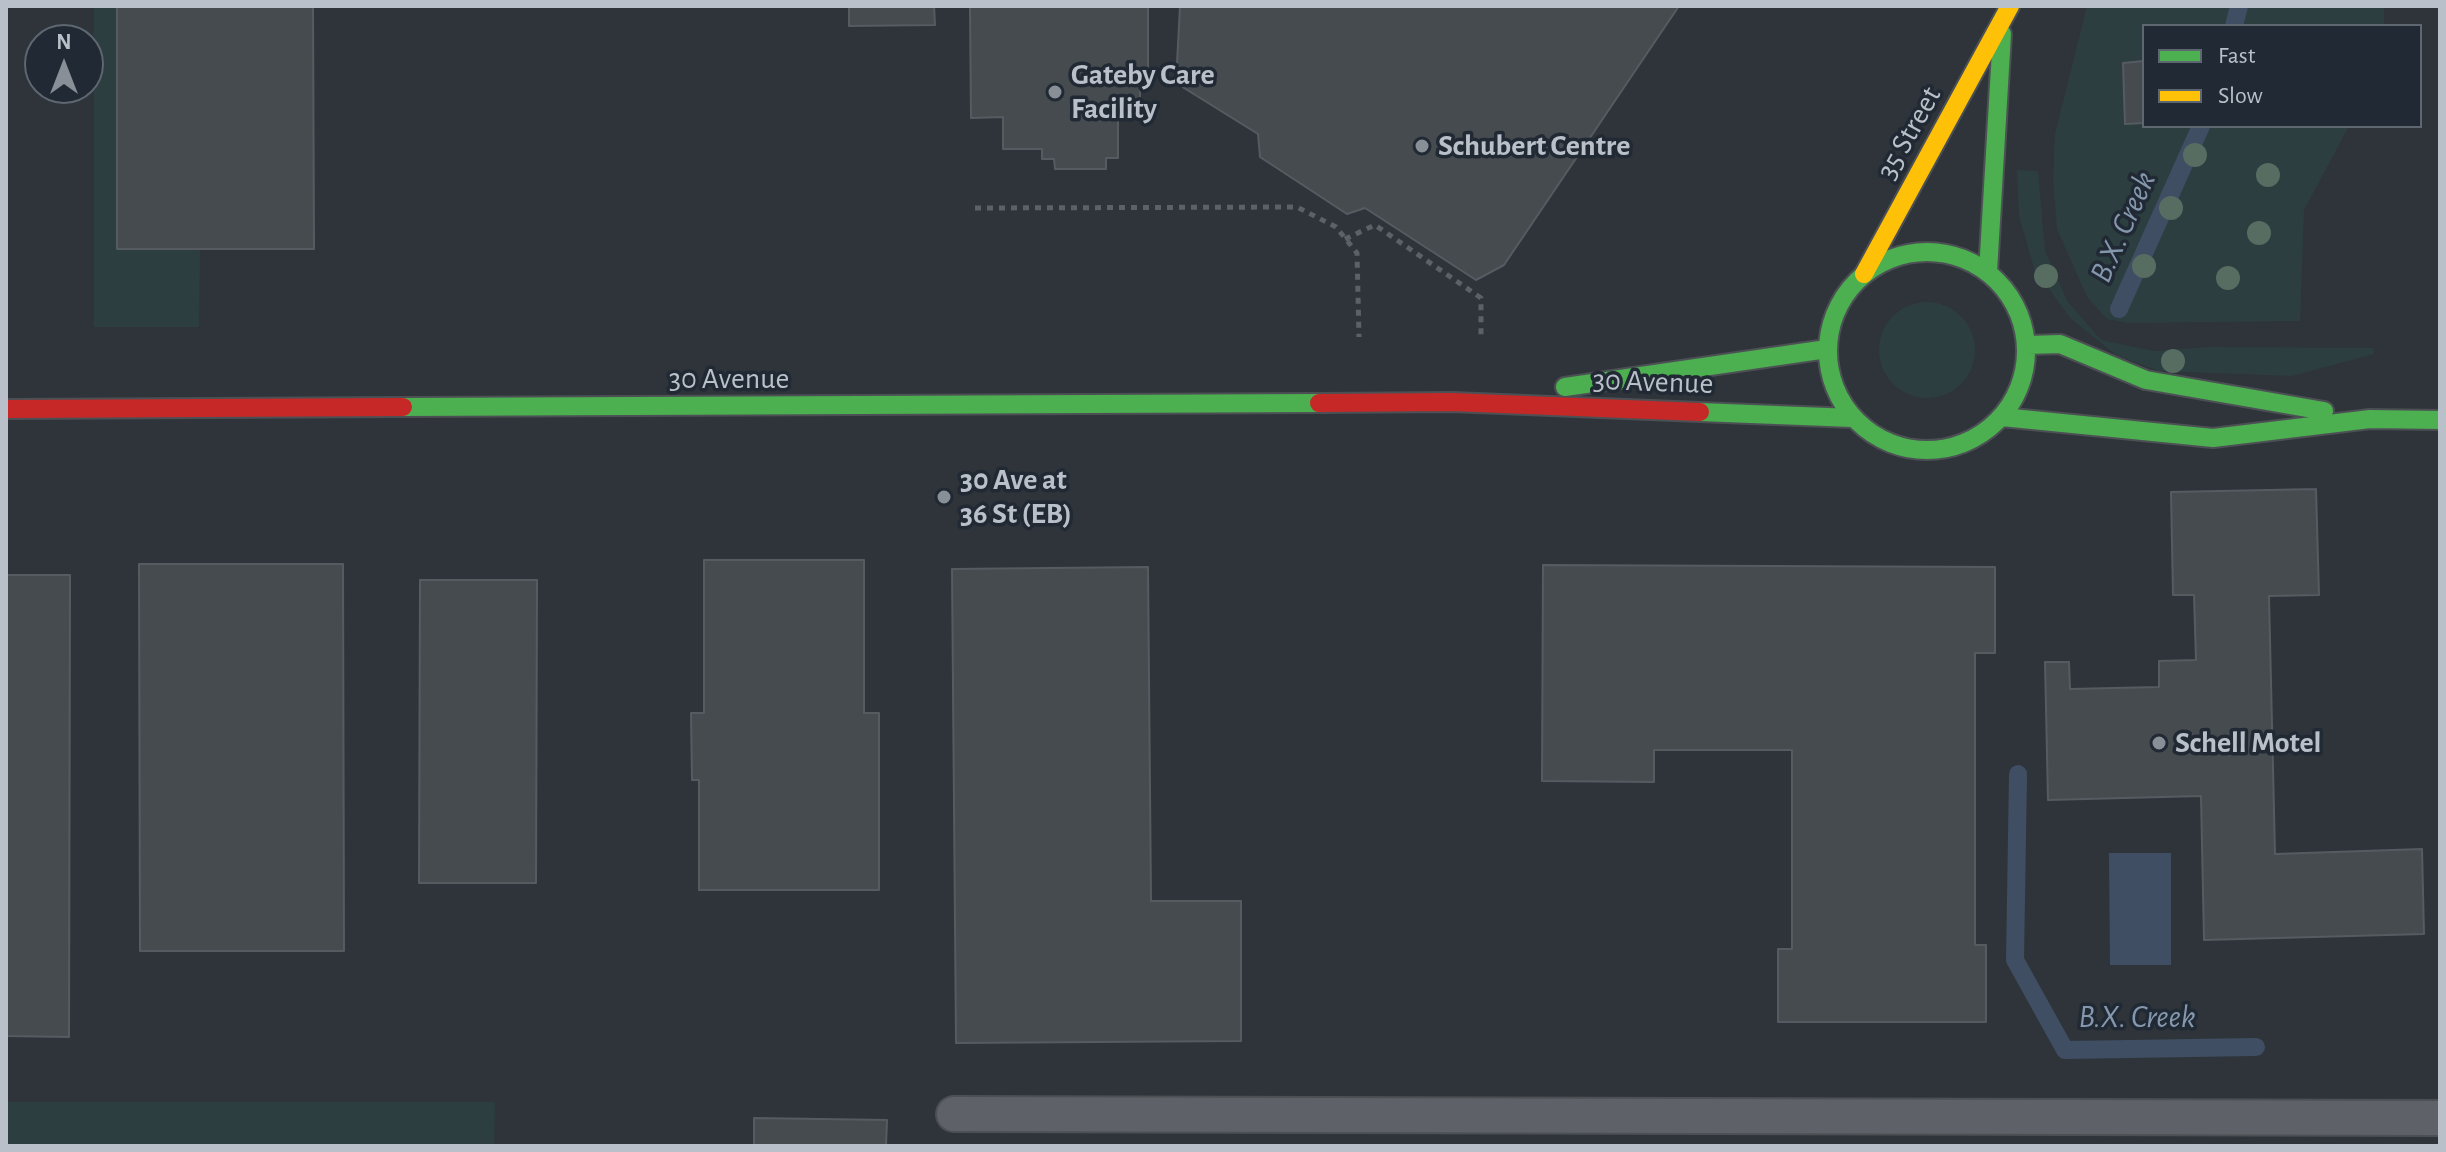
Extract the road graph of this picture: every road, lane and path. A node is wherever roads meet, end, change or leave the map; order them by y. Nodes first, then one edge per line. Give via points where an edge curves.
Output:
1 (2007, 13) edge
2 (975, 208) dead end
3 (1345, 239) junction
4 (1988, 272) junction
5 (1864, 274) junction
6 (1359, 337) dead end
7 (1481, 337) dead end
8 (2028, 345) junction
9 (1827, 349) junction
10 (1452, 402) junction
11 (6, 409) edge
12 (2002, 417) junction
13 (1852, 418) junction
14 (2370, 419) junction
15 (2440, 420) edge
16 (954, 1114) dead end
17 (2440, 1118) edge

1 - 4 street, 35 Street
1 - 5 street, 35 Street
2 - 3 path via 1297,207 1336,227
3 - 6 path via 1357,253
3 - 7 path via 1375,225 1481,298
4 - 5 street via 1955,255 1906,253
4 - 8 street via 2011,297
5 - 9 street via 1841,300
8 - 12 street via 2020,387
8 - 14 street via 2060,344 2146,380
9 - 10 street, 30 Avenue
9 - 13 street via 1838,397
10 - 11 street, 30 Avenue
10 - 13 street, 30 Avenue
12 - 13 street via 1986,433 1954,447 1919,452 1879,439
12 - 14 street via 2213,438
14 - 15 street
16 - 17 lane

